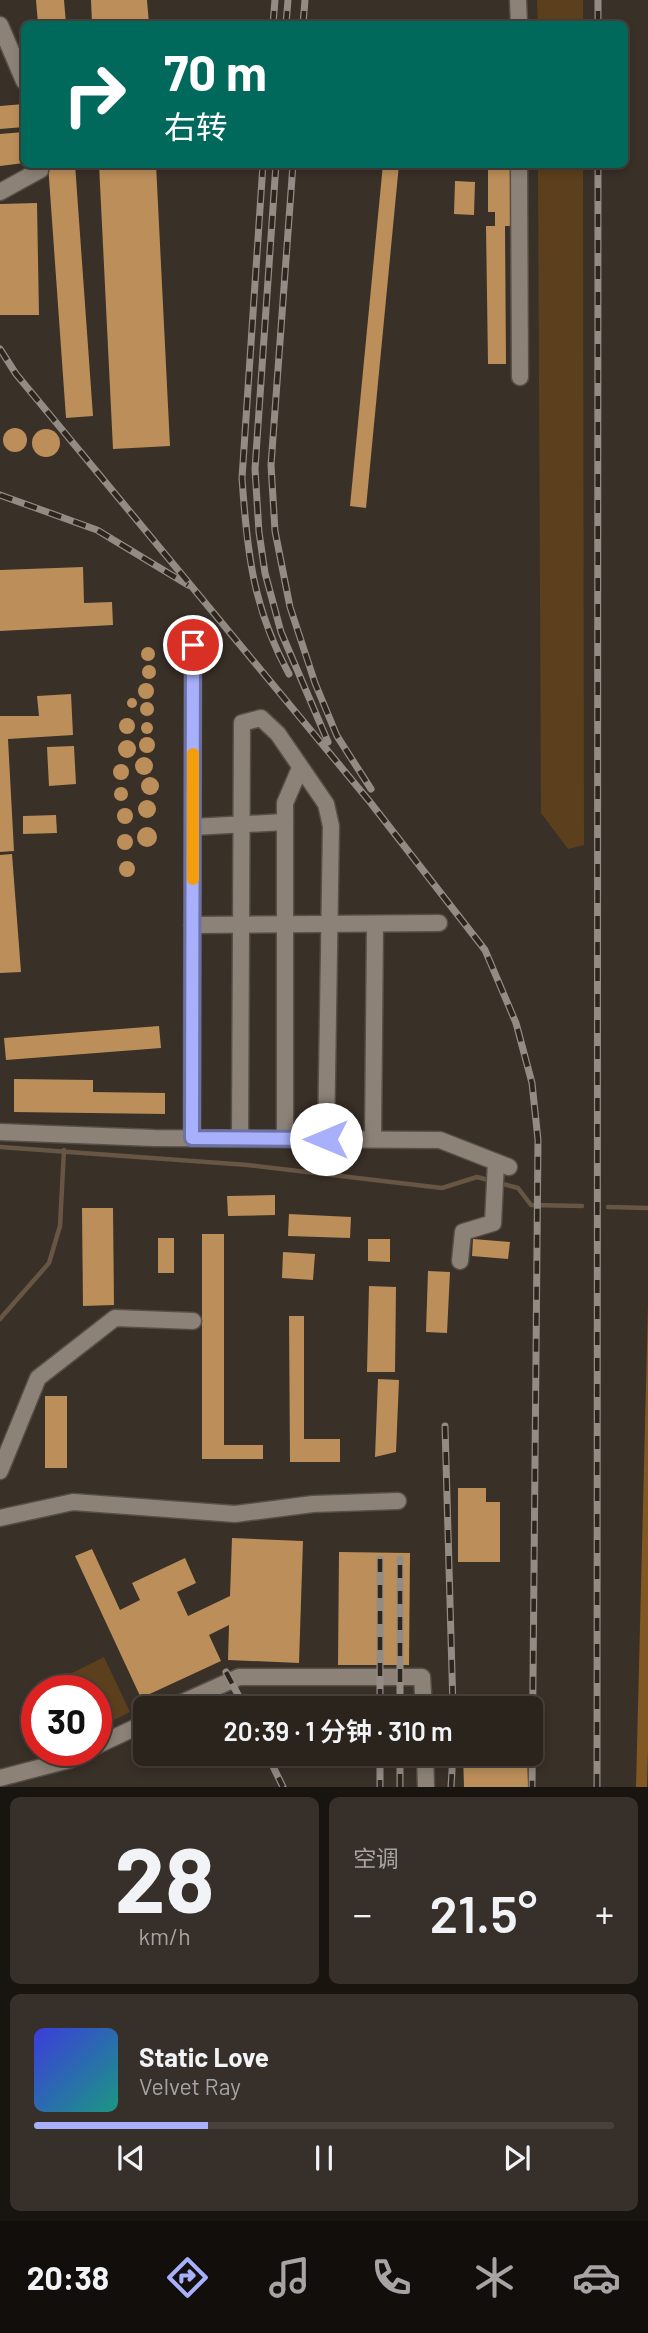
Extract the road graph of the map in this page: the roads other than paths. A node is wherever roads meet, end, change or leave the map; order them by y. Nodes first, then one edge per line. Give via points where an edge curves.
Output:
1 (519, 0) edge
2 (519, 21) edge
3 (0, 25) edge
4 (21, 74) edge
5 (40, 168) edge
6 (519, 168) edge
7 (0, 192) edge
8 (520, 377) dead end
9 (193, 645) dead end
10 (300, 768) junction
11 (285, 822) junction
12 (242, 824) junction
13 (193, 827) junction
14 (439, 923) dead end
15 (330, 924) junction
16 (375, 924) junction
17 (192, 925) junction
18 (243, 925) junction
19 (285, 925) junction
20 (0, 1132) edge
21 (192, 1138) junction
22 (240, 1138) junction
23 (285, 1139) junction
24 (326, 1139) junction
25 (373, 1139) junction
26 (460, 1261) dead end
27 (193, 1321) dead end
28 (0, 1471) edge
29 (398, 1501) dead end
30 (0, 1518) edge
31 (196, 1696) edge
32 (423, 1696) edge
33 (133, 1729) edge
34 (112, 1738) edge
35 (44, 1766) edge
36 (425, 1766) edge
37 (0, 1778) edge
38 (426, 1787) edge

1 - 2 street
3 - 4 street
5 - 7 street
6 - 8 street
9 - 13 street
10 - 11 street via 285,803
10 - 12 street via 278,734 261,718 242,723
10 - 15 street via 326,804 331,826
11 - 12 street
11 - 19 street
12 - 13 street
12 - 18 street
13 - 17 street
14 - 16 street
15 - 16 street
15 - 19 street
15 - 24 street
16 - 25 street
17 - 18 street
17 - 21 street
18 - 19 street
18 - 22 street
19 - 23 street
20 - 21 street
21 - 22 street
22 - 23 street
23 - 24 street
24 - 25 street
25 - 26 street via 440,1140 500,1167 493,1223 463,1232
27 - 28 street via 115,1318 38,1378
29 - 30 street via 313,1504 235,1514 72,1502
31 - 32 street via 239,1676 422,1678
33 - 34 street
35 - 37 street
36 - 38 street

